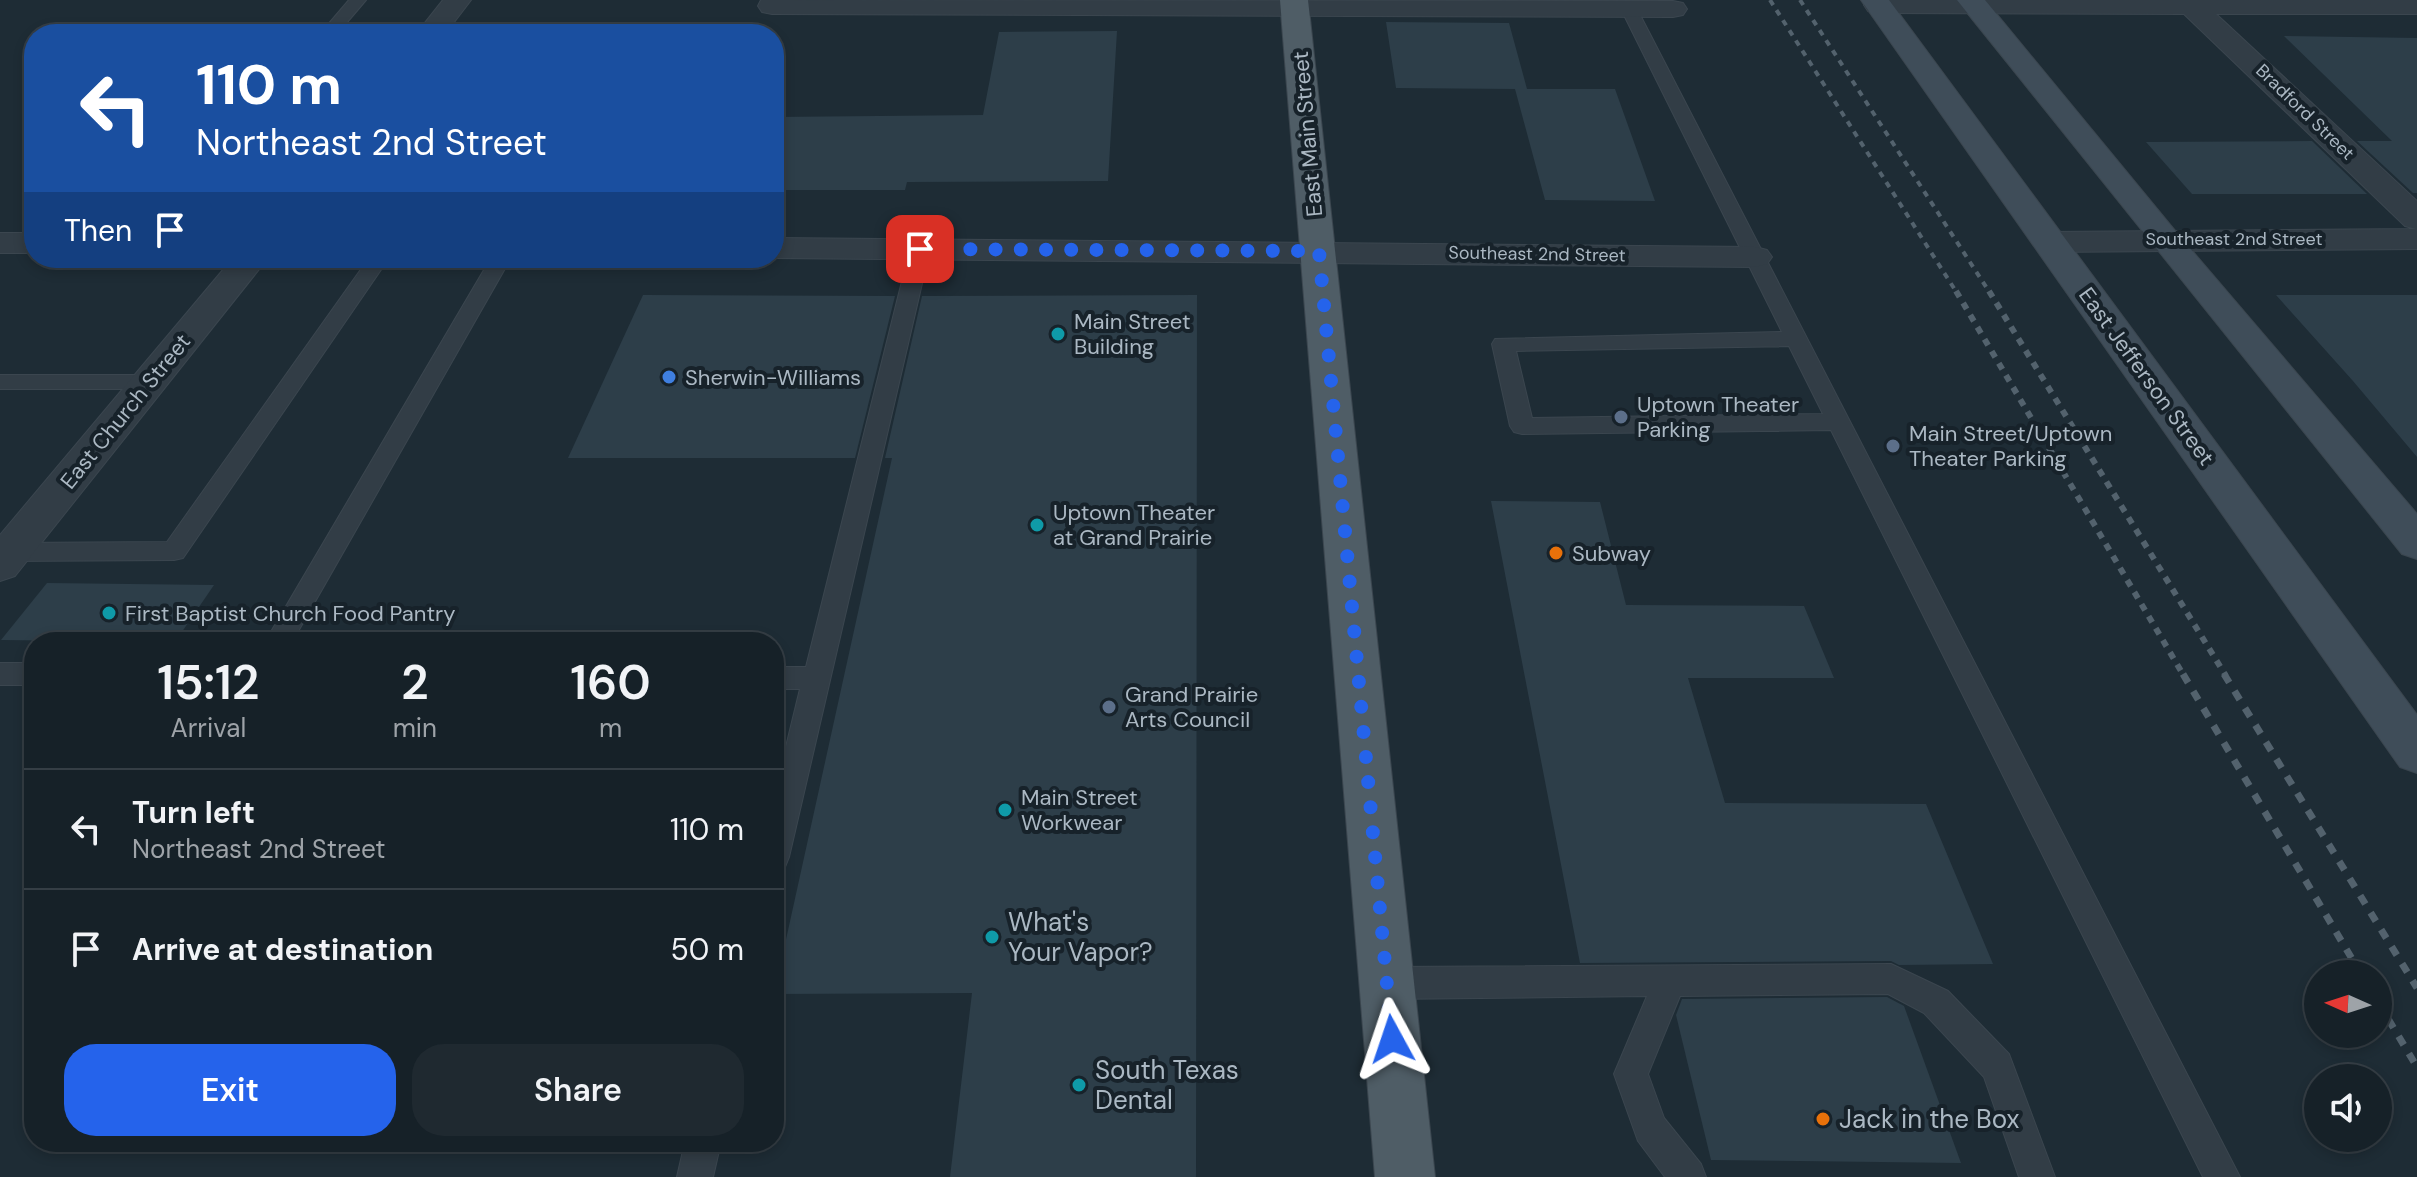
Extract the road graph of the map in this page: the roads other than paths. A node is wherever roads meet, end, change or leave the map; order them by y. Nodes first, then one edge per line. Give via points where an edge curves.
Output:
1 (358, 0) edge
2 (457, 0) edge
3 (775, 0) edge
4 (1876, 3) edge
5 (1973, 3) edge
6 (2142, 3) edge
7 (1295, 4) edge
8 (2192, 6) junction
9 (2417, 6) edge
10 (1629, 9) junction
11 (1673, 9) dead end
12 (337, 24) edge
13 (438, 24) edge
14 (2417, 219) edge
15 (2164, 239) junction
16 (2417, 239) edge
17 (2050, 242) junction
18 (0, 243) edge
19 (24, 243) edge
20 (784, 248) edge
21 (920, 249) junction
22 (1319, 251) junction
23 (1755, 257) junction
24 (243, 268) edge
25 (372, 268) edge
26 (495, 268) edge
27 (1797, 339) junction
28 (2, 382) edge
29 (148, 382) junction
30 (1838, 422) junction
31 (2417, 543) edge
32 (5, 559) edge
33 (284, 632) edge
34 (0, 674) edge
35 (24, 674) edge
36 (784, 678) edge
37 (818, 678) junction
38 (2417, 753) edge
39 (784, 816) edge
40 (1670, 982) junction
41 (1387, 983) junction
42 (701, 1152) edge
43 (695, 1177) edge
44 (1405, 1177) edge
45 (1688, 1177) edge
46 (2037, 1177) edge
47 (2222, 1177) edge

1 - 12 lane
2 - 13 street
3 - 7 street via 772,6
4 - 5 street
4 - 17 main road, East Jefferson Street
5 - 6 street
5 - 15 main road
6 - 8 street
7 - 10 street
7 - 22 main road, East Main Street
8 - 9 street
8 - 14 street, Bradford Street
10 - 11 street
10 - 23 lane
15 - 16 street, Southeast 2nd Street
15 - 17 street, Southeast 2nd Street
15 - 31 main road
17 - 38 main road, East Jefferson Street
18 - 19 street
20 - 21 street, Southeast 2nd Street
21 - 22 street, Southeast 2nd Street
21 - 37 lane
22 - 23 street, Southeast 2nd Street
22 - 41 main road, East Main Street
23 - 27 lane
24 - 29 street, East Church Street
25 - 32 lane via 174,551
26 - 33 lane
27 - 30 lane
27 - 30 lane via 1503,344 1522,426
28 - 29 lane
29 - 32 street, East Church Street
30 - 47 lane
34 - 35 lane
36 - 37 lane
37 - 39 lane
40 - 41 lane
40 - 45 lane via 1631,1074 1650,1129
40 - 46 lane via 1891,979 1936,1002 1997,1066
41 - 44 main road, East Main Street
42 - 43 lane

